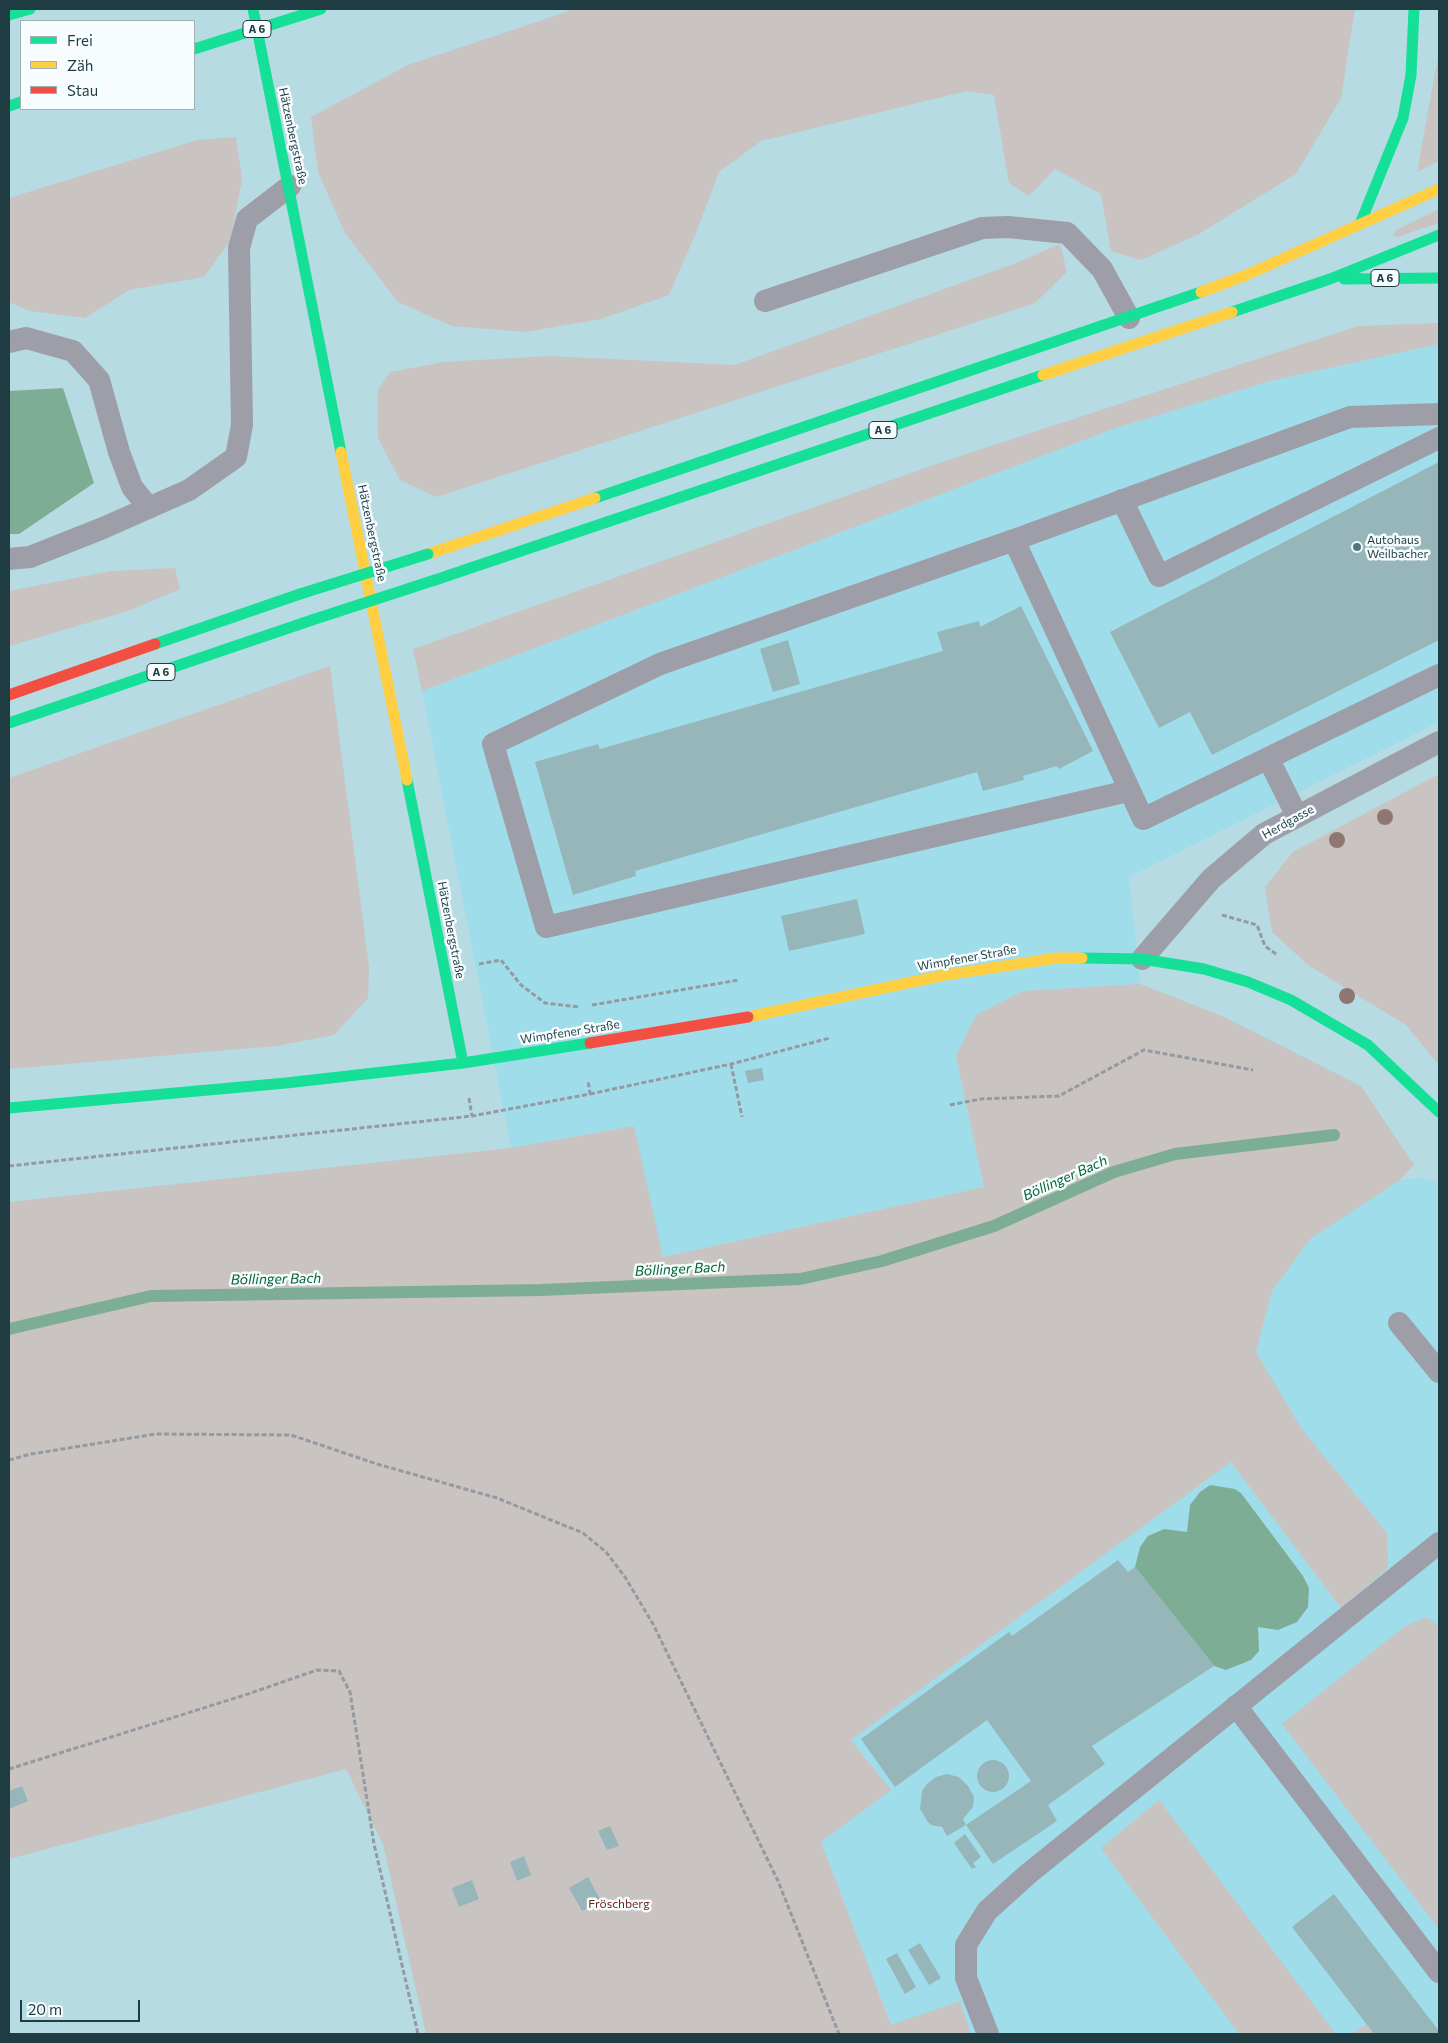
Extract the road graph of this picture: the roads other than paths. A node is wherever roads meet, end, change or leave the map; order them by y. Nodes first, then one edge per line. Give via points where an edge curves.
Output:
1 (30, 9) edge
2 (253, 9) edge
3 (321, 9) edge
4 (1414, 9) edge
5 (9, 15) edge
6 (195, 49) edge
7 (290, 186) junction
8 (1439, 189) edge
9 (1360, 224) junction
10 (1439, 235) edge
11 (1439, 278) edge
12 (1330, 279) junction
13 (764, 301) dead end
14 (1129, 318) junction
15 (9, 342) edge
16 (1439, 414) edge
17 (1439, 438) edge
18 (1122, 500) junction
19 (149, 508) junction
20 (1014, 540) junction
21 (9, 559) edge
22 (1439, 675) edge
23 (9, 695) edge
24 (9, 723) edge
25 (1439, 742) edge
26 (1269, 760) junction
27 (1128, 790) junction
28 (1297, 816) junction
29 (1142, 959) junction
30 (463, 1063) junction
31 (9, 1108) edge
32 (1439, 1112) edge
33 (1399, 1323) dead end
34 (1439, 1372) edge
35 (1439, 1543) edge
36 (1236, 1706) junction
37 (1439, 1972) edge
38 (988, 2034) edge

1 - 5 main road
2 - 7 main road, Hätzenbergstraße
3 - 6 main road, A 6, bridge
4 - 9 main road via 1411,75 1403,118
7 - 19 lane via 247,219 239,248 242,425 236,457 188,490
7 - 30 main road, Hätzenbergstraße
8 - 9 main road
9 - 14 main road via 1244,276
10 - 12 main road
11 - 12 main road, A 6
12 - 24 main road, A 6, bridge
13 - 14 lane via 982,228 1008,227 1068,233 1102,269
14 - 23 main road, bridge via 300,594
15 - 19 lane via 26,338 73,351 99,380 132,487
16 - 18 lane via 1350,417
17 - 18 lane via 1158,576
18 - 20 lane
19 - 21 lane via 30,557
20 - 27 lane
20 - 27 lane via 660,664 493,744 546,927
22 - 26 lane
25 - 28 lane, Herdgasse
26 - 27 lane via 1143,819
26 - 28 lane
28 - 29 lane, Herdgasse via 1264,834 1211,879
29 - 30 main road, Wimpfener Straße via 1057,958 994,966 715,1024
29 - 32 main road, Wimpfener Straße via 1204,969 1248,982 1291,1000 1368,1045
30 - 31 main road, Wimpfener Straße
33 - 34 lane
35 - 36 lane
36 - 37 lane
36 - 38 lane via 1028,1874 987,1911 966,1945 966,1978

